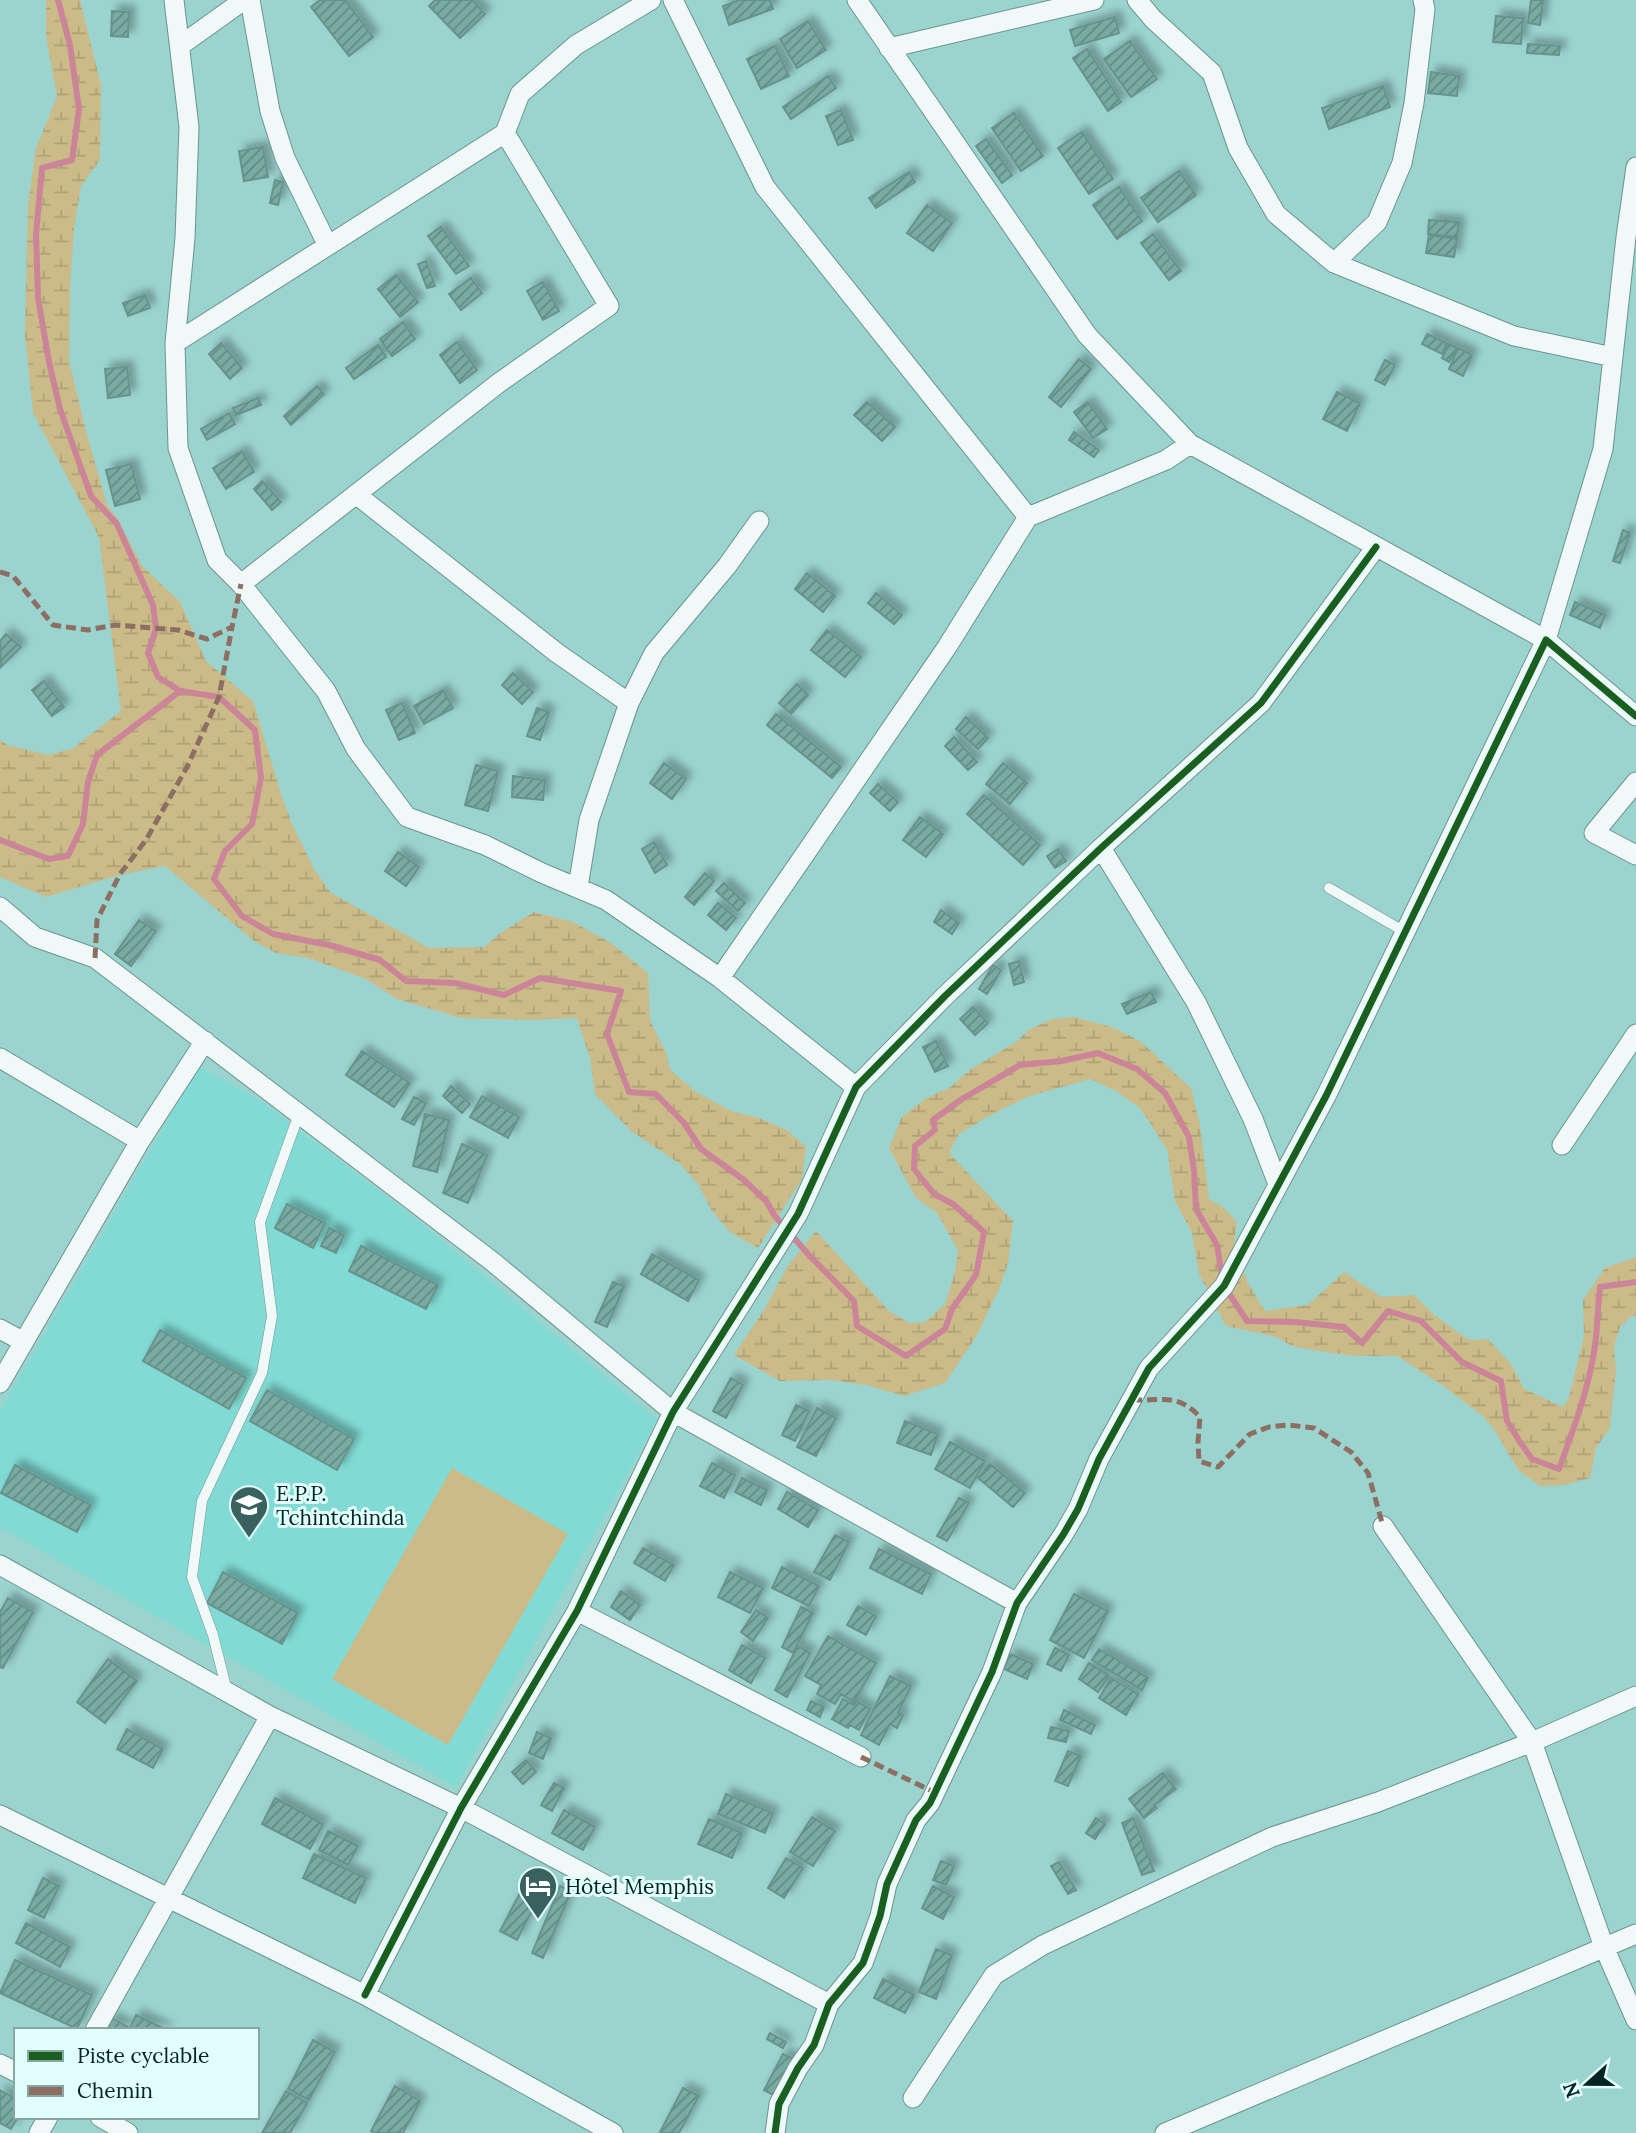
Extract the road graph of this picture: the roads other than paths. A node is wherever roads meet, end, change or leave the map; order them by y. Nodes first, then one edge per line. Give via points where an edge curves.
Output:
1 (174, 0) edge
2 (244, 0) edge
3 (250, 0) edge
4 (650, 0) edge
5 (673, 0) edge
6 (857, 0) edge
7 (1094, 0) edge
8 (1137, 0) edge
9 (1423, 0) edge
10 (181, 45) junction
11 (889, 48) junction
12 (505, 133) junction
13 (1636, 167) edge
14 (327, 244) junction
15 (1334, 263) junction
16 (175, 344) junction
17 (1613, 357) junction
18 (1190, 444) junction
19 (357, 495) junction
20 (1028, 517) junction
21 (760, 521) dead end
22 (1376, 547) junction
23 (241, 584) junction
24 (1546, 640) junction
25 (629, 703) junction
26 (1636, 716) edge
27 (1636, 782) edge
28 (1101, 848) junction
29 (1636, 855) edge
30 (578, 887) junction
31 (1329, 888) dead end
32 (0, 907) edge
33 (1405, 932) junction
34 (720, 978) junction
35 (1636, 1034) edge
36 (205, 1041) junction
37 (0, 1058) edge
38 (856, 1087) junction
39 (299, 1114) junction
40 (140, 1141) junction
41 (1562, 1145) dead end
42 (1278, 1184) junction
43 (0, 1329) edge
44 (24, 1342) junction
45 (0, 1383) edge
46 (673, 1412) junction
47 (1383, 1526) dead end
48 (0, 1565) edge
49 (1017, 1603) junction
50 (577, 1611) junction
51 (227, 1692) junction
52 (1636, 1696) edge
53 (270, 1716) junction
54 (1532, 1742) junction
55 (861, 1756) dead end
56 (461, 1808) junction
57 (0, 1815) edge
58 (167, 1900) junction
59 (1636, 1934) edge
60 (1604, 1947) junction
61 (365, 1996) junction
62 (829, 2004) junction
63 (1636, 2020) edge
64 (96, 2028) edge
65 (913, 2098) dead end
66 (104, 2119) edge
67 (128, 2133) edge
68 (613, 2133) edge
69 (775, 2133) edge
70 (1165, 2133) edge

1 - 10 street
2 - 10 street
3 - 14 street via 270,111 285,158
4 - 12 street via 576,46 520,93
5 - 20 street via 765,187
6 - 11 street
7 - 11 street
8 - 15 street via 1212,73 1238,148 1276,214
9 - 15 street via 1414,103 1402,163 1377,222
10 - 16 street via 189,127
11 - 18 street via 1087,335
12 - 14 street
12 - 19 street via 609,306 500,382
13 - 17 street
14 - 16 street
15 - 17 street via 1514,336
16 - 23 street via 178,448 217,560
17 - 24 street via 1603,449
18 - 20 street via 1166,460
18 - 22 street
19 - 23 street
19 - 25 street via 557,653
20 - 34 street via 947,647
21 - 25 street via 654,653
22 - 24 street
22 - 28 street via 1261,703
23 - 30 street via 326,691 356,749 407,817 485,845
24 - 26 street
24 - 33 street
25 - 30 street via 589,820
27 - 29 street via 1594,833
28 - 38 street
28 - 42 street via 1196,1002 1254,1119
30 - 34 street via 606,900
31 - 33 lane
32 - 36 street via 35,937 96,958
33 - 42 street
34 - 38 street
35 - 41 street
36 - 39 street
36 - 40 street
37 - 40 street
38 - 46 street via 798,1214
39 - 46 street via 493,1262
39 - 51 lane via 260,1222 272,1316 262,1373 202,1501 192,1577
40 - 44 street
42 - 49 street via 1224,1286 1149,1368 1073,1517
43 - 44 street
44 - 45 street
46 - 49 street
46 - 50 street
47 - 54 street
48 - 51 street
49 - 62 street via 992,1672 930,1803 899,1854 863,1963
50 - 55 street
50 - 56 street
51 - 53 street
52 - 54 street
53 - 56 street
53 - 58 street
54 - 60 street
54 - 65 street via 1378,1802 1272,1837 1043,1945 994,1975
56 - 61 street
56 - 62 street
57 - 58 street
58 - 61 street
58 - 64 street
59 - 60 street
60 - 63 street
60 - 70 street
61 - 68 street
62 - 69 street via 814,2045 779,2104
66 - 67 street

